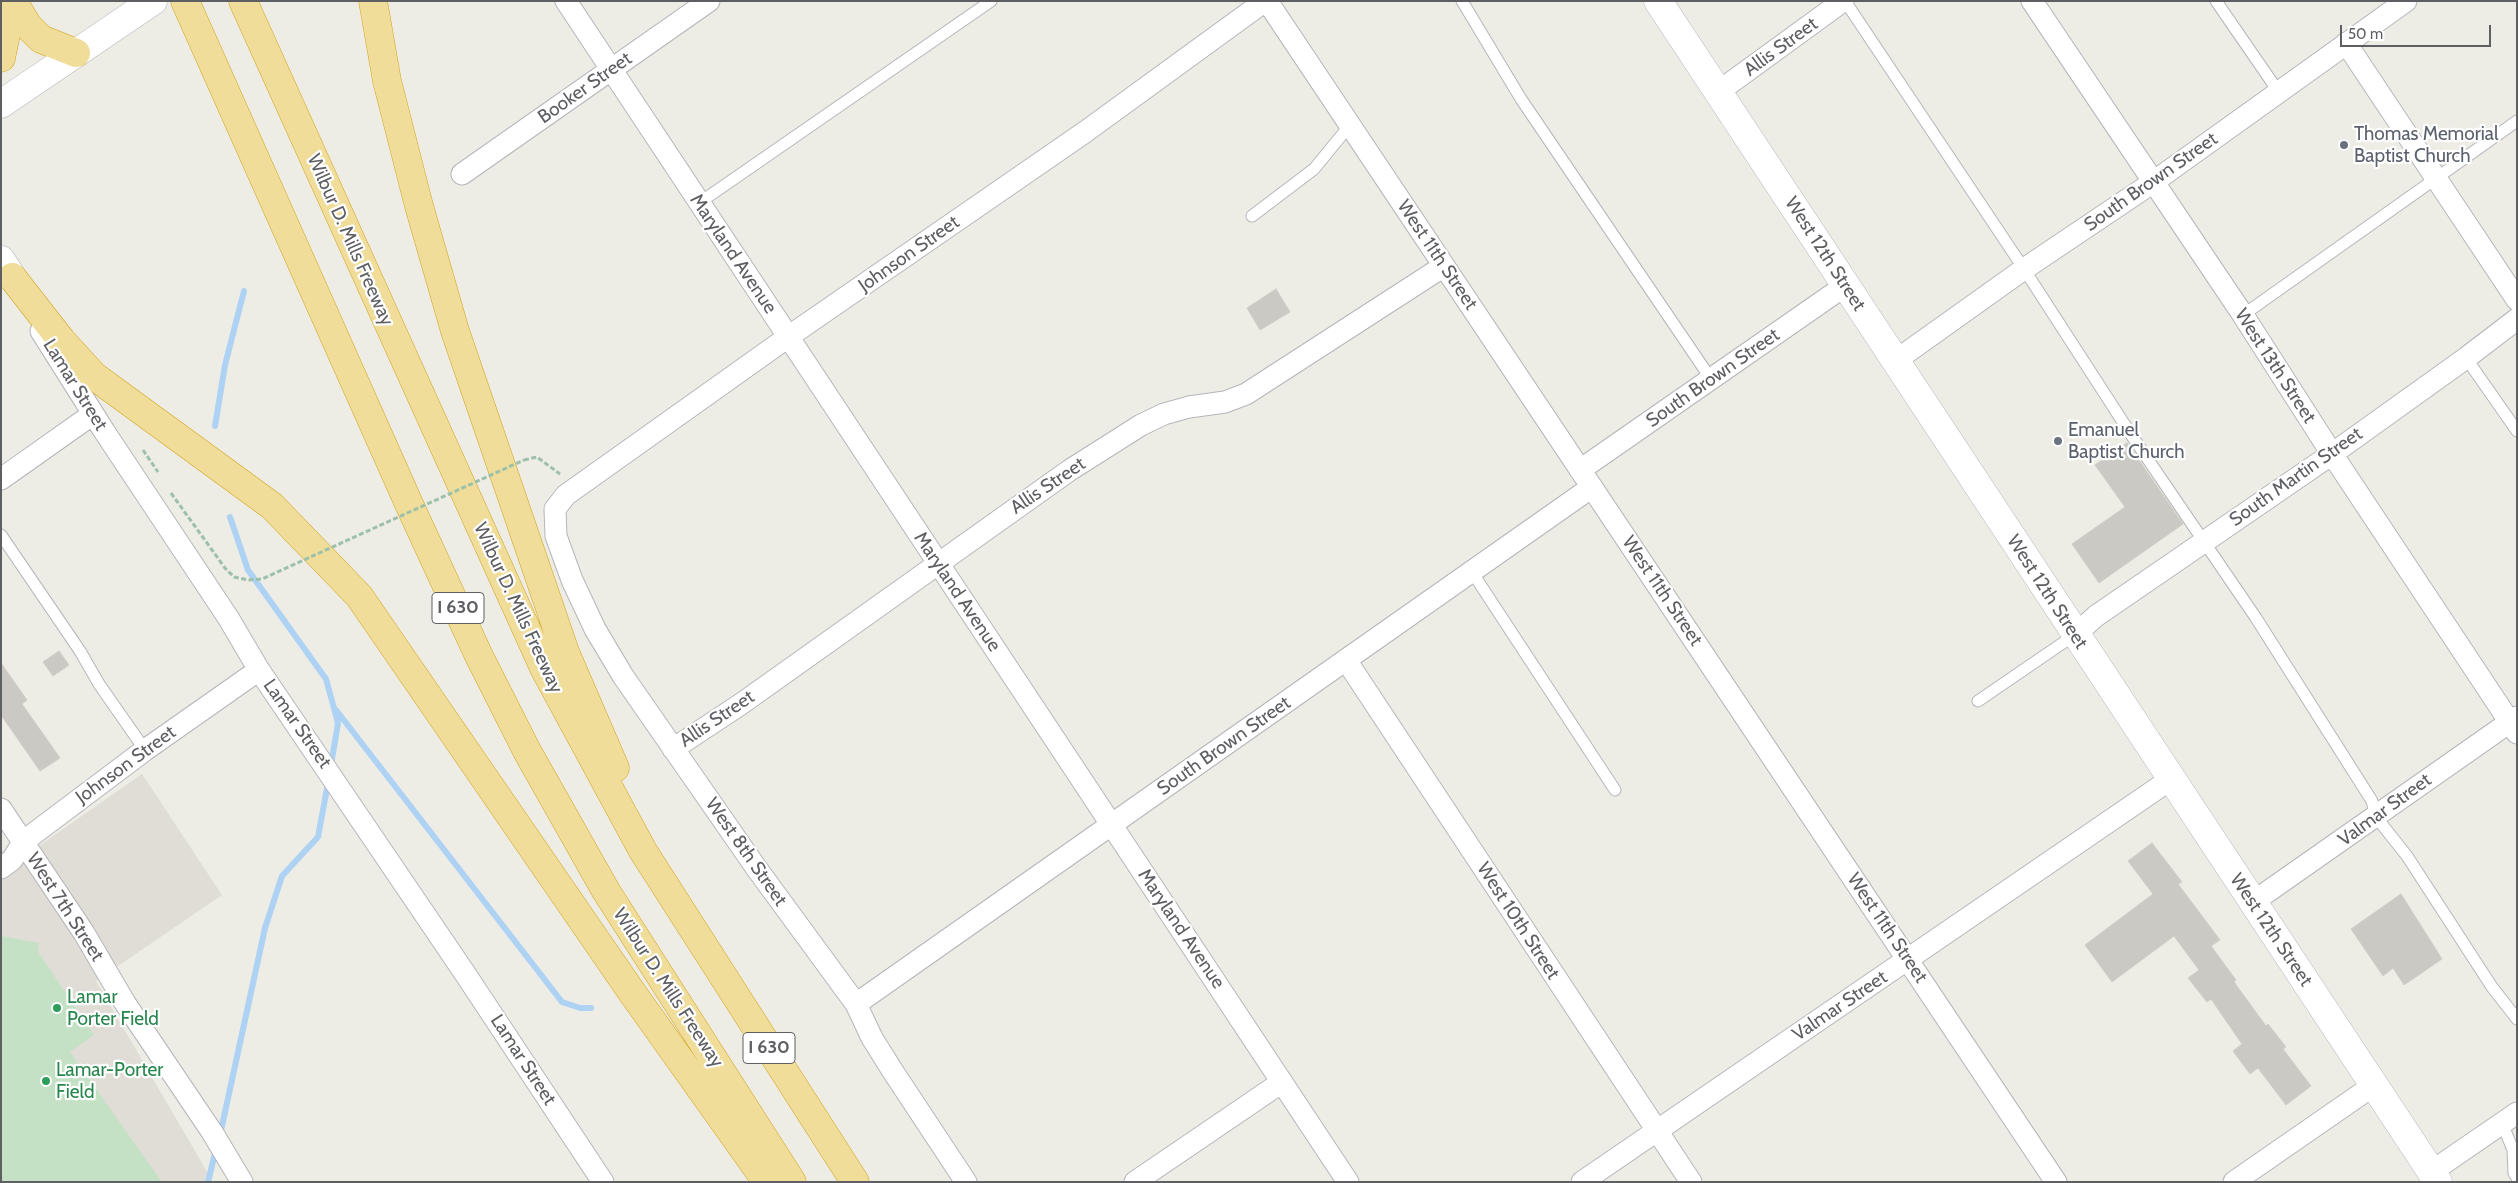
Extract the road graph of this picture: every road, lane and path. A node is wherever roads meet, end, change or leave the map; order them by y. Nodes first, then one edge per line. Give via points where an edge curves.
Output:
1 (7, 1) edge
2 (13, 1) edge
3 (154, 1) edge
4 (186, 1) edge
5 (243, 1) edge
6 (373, 1) edge
7 (566, 1) edge
8 (709, 1) edge
9 (991, 1) edge
10 (1266, 1) edge
11 (1462, 1) edge
12 (1658, 1) edge
13 (1844, 1) edge
14 (2032, 1) edge
15 (2216, 1) edge
16 (2405, 2) edge
17 (2346, 43) junction
18 (76, 53) junction
19 (1, 58) edge
20 (611, 70) junction
21 (2278, 91) junction
22 (1718, 92) junction
23 (1, 104) edge
24 (2517, 121) edge
25 (1350, 125) junction
26 (462, 174) dead end
27 (2436, 178) junction
28 (2152, 183) junction
29 (699, 203) junction
30 (1252, 216) dead end
31 (1444, 266) junction
32 (7, 268) edge
33 (2024, 269) junction
34 (1846, 285) junction
35 (2517, 300) edge
36 (2243, 314) junction
37 (2517, 319) edge
38 (788, 337) junction
39 (2466, 358) junction
40 (1895, 361) junction
41 (1711, 379) junction
42 (93, 414) junction
43 (2517, 431) edge
44 (2332, 454) junction
45 (1580, 470) junction
46 (1, 479) edge
47 (580, 485) junction
48 (1592, 487) junction
49 (171, 493) dead end
50 (555, 509) joint
51 (1, 534) edge
52 (2203, 540) junction
53 (938, 563) junction
54 (1472, 572) junction
55 (2076, 634) junction
56 (1346, 660) junction
57 (259, 670) junction
58 (1978, 701) dead end
59 (2514, 724) edge
60 (673, 749) junction
61 (145, 750) junction
62 (2171, 779) junction
63 (1615, 790) dead end
64 (1, 809) edge
65 (2376, 817) junction
66 (1111, 825) junction
67 (24, 841) junction
68 (1, 868) edge
69 (2253, 902) junction
70 (682, 914) junction
71 (1908, 959) junction
72 (856, 1004) junction
73 (2517, 1019) edge
74 (1282, 1082) junction
75 (2374, 1085) junction
76 (2509, 1118) edge
77 (1657, 1131) junction
78 (238, 1175) edge
79 (2435, 1177) edge
80 (2517, 1178) edge
81 (602, 1181) edge
82 (768, 1182) edge
83 (792, 1182) edge
84 (856, 1182) edge
85 (966, 1182) edge
86 (1135, 1182) edge
87 (1348, 1182) edge
88 (1582, 1182) edge
89 (1691, 1182) edge
90 (2056, 1182) edge
91 (2234, 1182) edge

1 - 19 highway via 8,24
2 - 18 highway via 23,20 41,39
3 - 18 main road
4 - 83 highway, Wilbur D. Mills Freeway / I 630 via 409,504 527,751 606,891
5 - 70 highway, Wilbur D. Mills Freeway / I 630 via 544,668 620,810
6 - 70 highway via 387,81 455,331 565,652 631,806
7 - 20 street, Maryland Avenue
8 - 20 street, Booker Street
9 - 29 lane
10 - 25 street, West 11th Street
10 - 38 street, Johnson Street via 1085,132
11 - 41 lane via 1521,99
12 - 22 main road, West 12th Street
13 - 22 street, Allis Street
13 - 33 lane
14 - 28 street, West 13th Street
15 - 21 lane
16 - 17 street, South Brown Street
17 - 21 street, South Brown Street
17 - 27 street
18 - 23 main road
20 - 26 street, Booker Street
20 - 29 street, Maryland Avenue
21 - 28 street, South Brown Street
22 - 34 main road, West 12th Street
24 - 27 lane
25 - 30 lane via 1314,169
25 - 31 street, West 11th Street
27 - 35 street
27 - 36 lane
28 - 33 street, South Brown Street
28 - 36 street, West 13th Street
29 - 38 street, Maryland Avenue
31 - 45 street, West 11th Street
31 - 53 street, Allis Street via 1246,394 1225,402 1164,414 1141,425 1070,470
32 - 42 street, Lamar Street via 38,326
32 - 82 highway via 94,376 272,506 359,596 631,992
33 - 40 street, South Brown Street
33 - 52 lane
34 - 40 main road, West 12th Street
34 - 41 street, South Brown Street
36 - 44 street, West 13th Street
37 - 39 street, South Martin Street
38 - 47 street, Johnson Street
38 - 53 street, Maryland Avenue
39 - 43 lane
39 - 44 street, South Martin Street
40 - 55 main road, West 12th Street
41 - 45 street, South Brown Street
42 - 46 street
42 - 57 street, Lamar Street via 230,619
44 - 52 street, South Martin Street
44 - 59 street, West 13th Street
45 - 48 street, West 11th Street
47 - 49 path, bridge via 537,457 524,460 262,579 248,580 234,577 224,568
47 - 50 street, Johnson Street
48 - 54 street, South Brown Street
48 - 71 street, West 11th Street
50 - 60 street, West 8th Street via 556,536 595,629 622,676
51 - 61 lane
52 - 55 street, South Martin Street via 2096,616
52 - 65 lane via 2372,801
53 - 60 street, Allis Street
53 - 66 street, Maryland Avenue
54 - 56 street, South Brown Street
54 - 63 lane
55 - 58 lane
55 - 62 main road, West 12th Street
56 - 66 street, South Brown Street
56 - 77 street, West 10th Street
57 - 61 street, Johnson Street
57 - 81 street, Lamar Street
59 - 65 street, Valmar Street
60 - 72 street, West 8th Street
61 - 67 street, Johnson Street
62 - 69 main road, West 12th Street
62 - 71 street, Valmar Street
64 - 67 street, West 7th Street
65 - 69 street, Valmar Street
65 - 73 lane via 2407,856 2492,987
66 - 72 street, South Brown Street
66 - 74 street, Maryland Avenue
67 - 68 street, Johnson Street via 12,860
67 - 78 street, West 7th Street
69 - 75 main road, West 12th Street
70 - 84 highway, Wilbur D. Mills Freeway / I 630
71 - 77 street, Valmar Street
71 - 90 street, West 11th Street
72 - 85 street, West 8th Street via 872,1038
74 - 86 street
74 - 87 street, Maryland Avenue
75 - 79 main road, West 12th Street
75 - 91 street
76 - 79 street
76 - 80 lane
77 - 88 street, Valmar Street
77 - 89 street, West 10th Street

